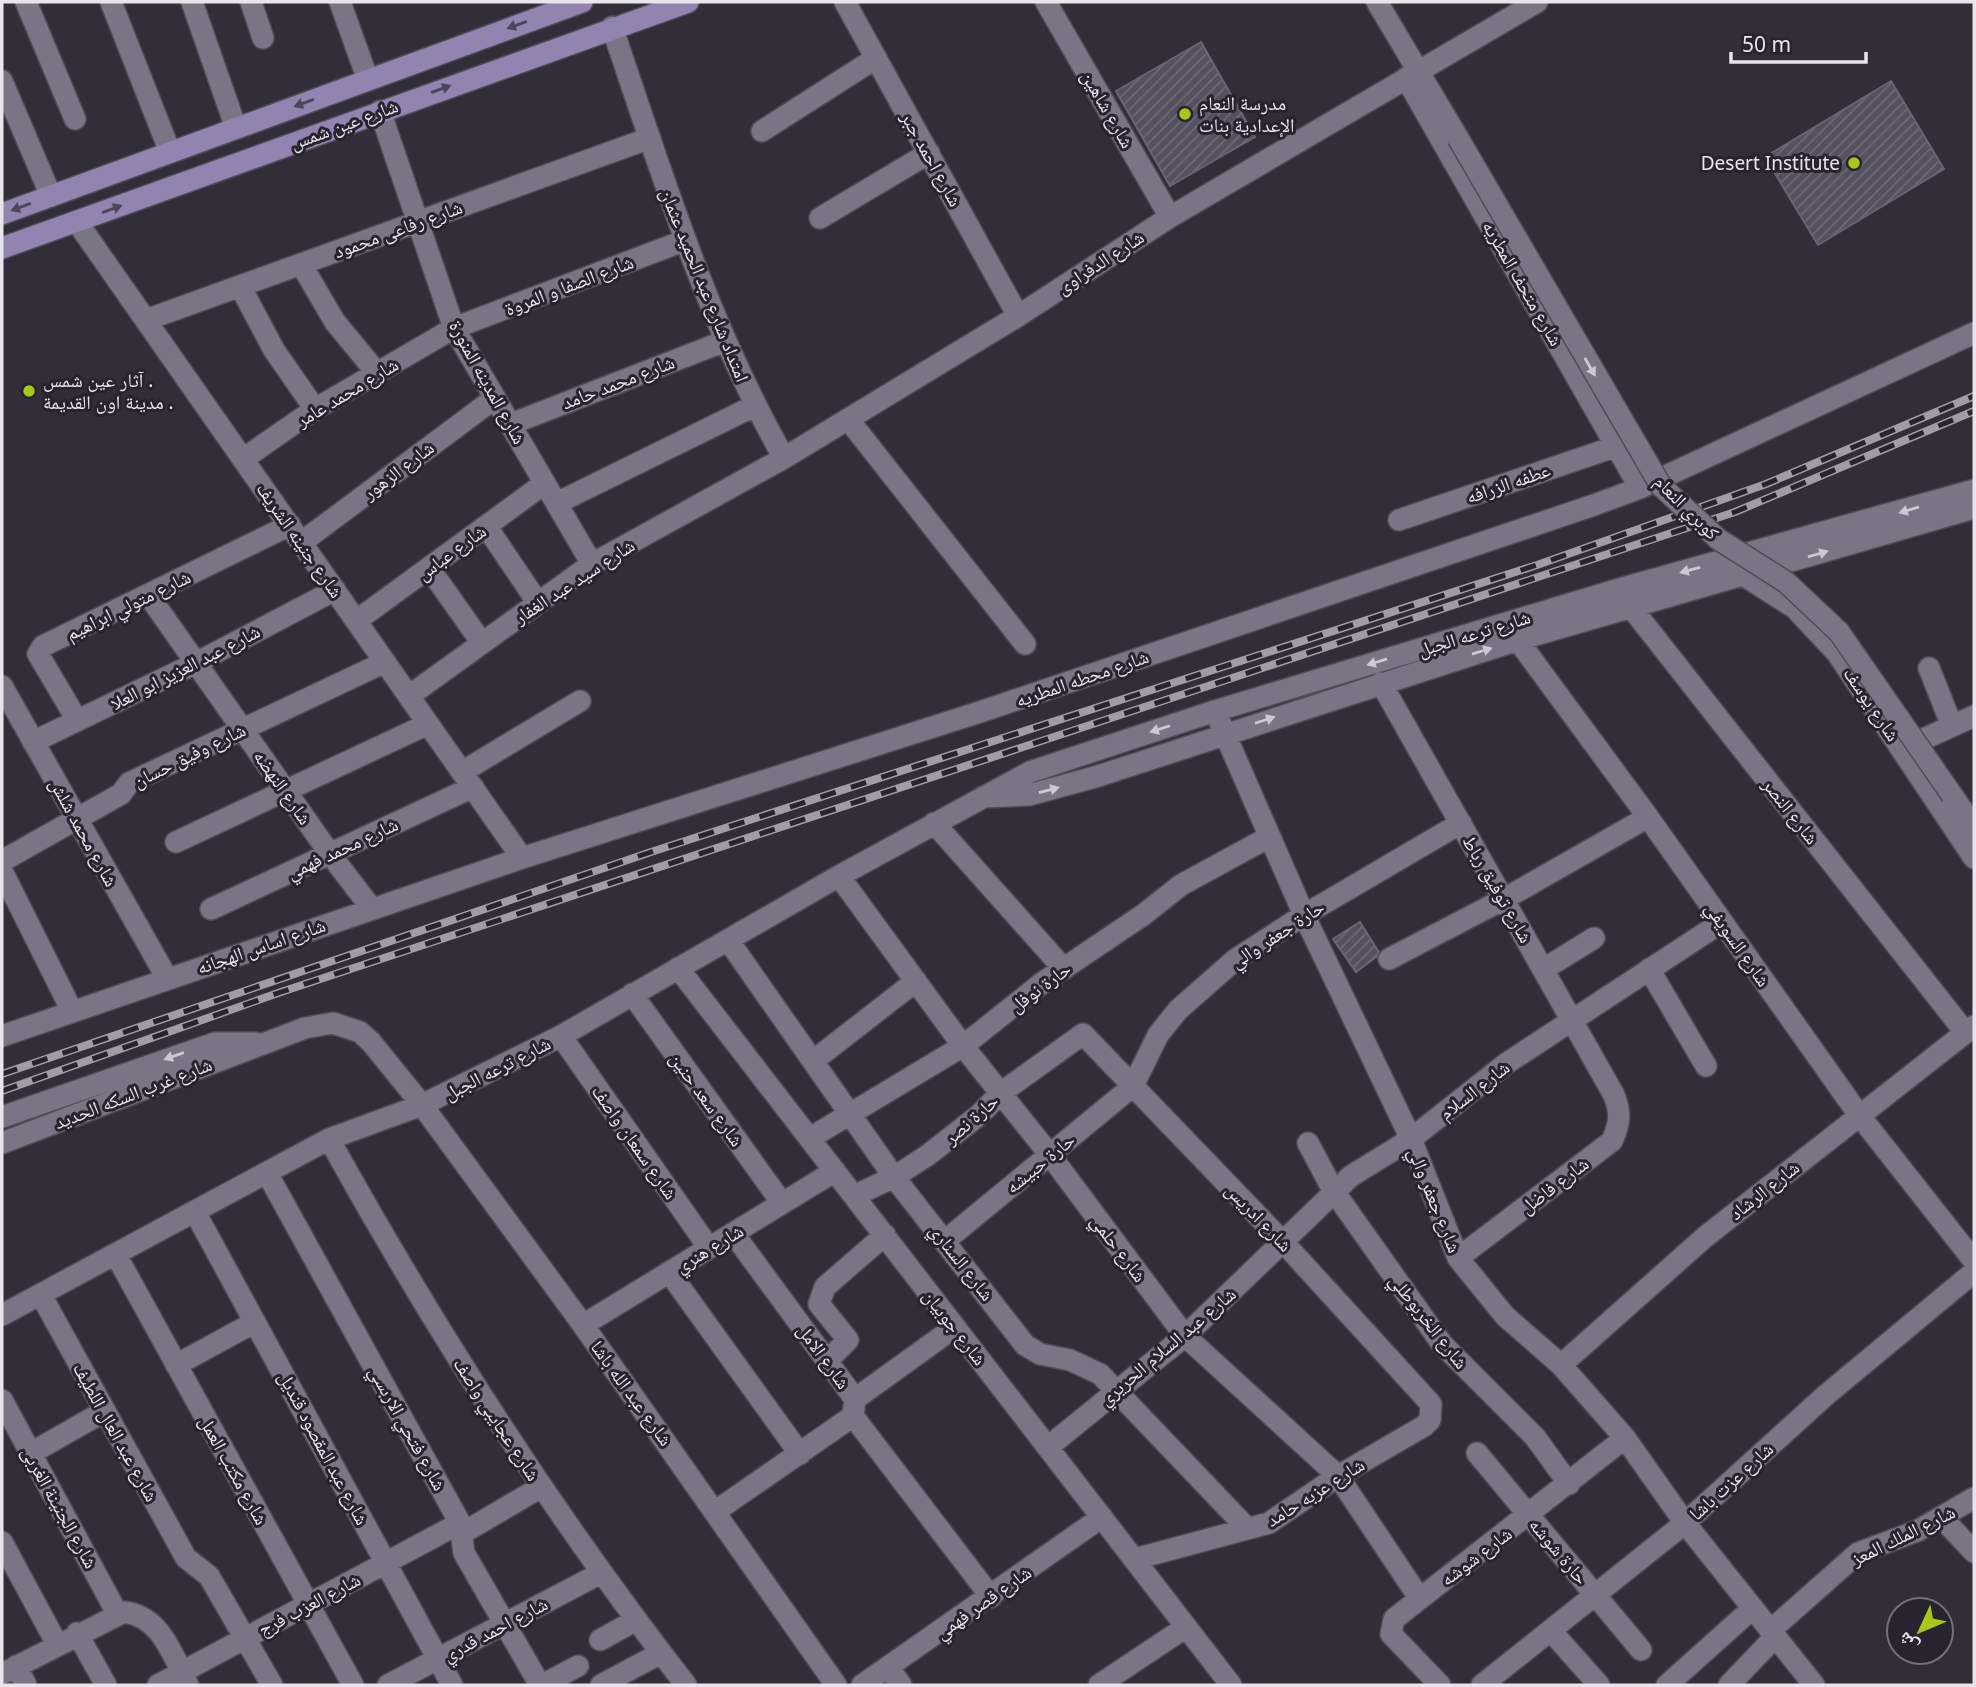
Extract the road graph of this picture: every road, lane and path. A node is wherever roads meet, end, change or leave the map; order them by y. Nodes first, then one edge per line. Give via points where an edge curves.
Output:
1 (26, 2) edge
2 (110, 2) edge
3 (192, 2) edge
4 (251, 2) edge
5 (340, 2) edge
6 (582, 2) edge
7 (688, 2) edge
8 (845, 2) edge
9 (1046, 2) edge
10 (1377, 2) edge
11 (1531, 3) edge
12 (612, 27) junction
13 (263, 38) dead end
14 (876, 58) junction
15 (1412, 74) junction
16 (368, 80) junction
17 (2, 81) edge
18 (380, 111) junction
19 (75, 119) dead end
20 (236, 128) junction
21 (762, 131) dead end
22 (649, 138) junction
23 (1458, 138) joint
24 (170, 152) junction
25 (929, 153) junction
26 (51, 196) junction
27 (2, 214) edge
28 (1170, 217) junction
29 (820, 218) dead end
30 (77, 222) junction
31 (416, 223) junction
32 (683, 241) junction
33 (2, 248) edge
34 (302, 264) junction
35 (240, 286) junction
36 (1018, 316) junction
37 (145, 320) junction
38 (454, 328) junction
39 (1974, 333) edge
40 (725, 341) junction
41 (377, 373) junction
42 (495, 398) junction
43 (754, 405) junction
44 (315, 409) junction
45 (848, 419) junction
46 (510, 424) junction
47 (1617, 446) junction
48 (784, 458) junction
49 (243, 459) junction
50 (545, 483) junction
51 (1640, 488) junction
52 (1974, 490) edge
53 (557, 503) junction
54 (1974, 508) edge
55 (1399, 520) dead end
56 (486, 526) junction
57 (296, 534) junction
58 (592, 564) junction
59 (429, 568) junction
60 (1743, 575) junction
61 (335, 590) junction
62 (149, 596) junction
63 (1624, 598) junction
64 (538, 603) junction
65 (356, 621) junction
66 (1511, 632) junction
67 (482, 643) junction
68 (1025, 644) dead end
69 (386, 662) junction
70 (196, 663) junction
71 (1929, 668) dead end
72 (1381, 682) junction
73 (2, 686) edge
74 (409, 696) junction
75 (580, 701) dead end
76 (1215, 711) junction
77 (1974, 716) edge
78 (77, 720) junction
79 (428, 723) junction
80 (1952, 726) junction
81 (243, 730) junction
82 (1224, 734) junction
83 (33, 742) junction
84 (1902, 749) junction
85 (468, 779) junction
86 (286, 791) junction
87 (981, 797) junction
88 (1648, 817) junction
89 (78, 820) junction
90 (934, 823) junction
91 (1461, 823) junction
92 (1974, 828) edge
93 (1269, 837) junction
94 (176, 842) dead end
95 (330, 854) junction
96 (522, 858) junction
97 (1974, 858) edge
98 (2, 861) edge
99 (2, 871) edge
100 (839, 876) junction
101 (1504, 899) junction
102 (211, 909) dead end
103 (372, 909) junction
104 (10, 911) edge
105 (1304, 915) junction
106 (1722, 922) junction
107 (1594, 938) dead end
108 (728, 940) junction
109 (1389, 959) dead end
110 (678, 968) junction
111 (1064, 969) junction
112 (1649, 969) junction
113 (1544, 970) junction
114 (167, 978) junction
115 (916, 981) junction
116 (632, 994) junction
117 (72, 1011) junction
118 (1572, 1020) junction
119 (1970, 1029) edge
120 (1083, 1034) joint
121 (2, 1036) edge
122 (561, 1036) junction
123 (265, 1043) junction
124 (963, 1045) junction
125 (813, 1061) junction
126 (1706, 1066) dead end
127 (1133, 1086) junction
128 (1002, 1092) junction
129 (1614, 1095) joint
130 (422, 1105) junction
131 (850, 1115) junction
132 (1859, 1115) junction
133 (2, 1117) edge
134 (810, 1138) junction
135 (329, 1139) junction
136 (1411, 1139) junction
137 (2, 1143) edge
138 (1308, 1143) dead end
139 (1050, 1155) junction
140 (835, 1171) junction
141 (267, 1173) junction
142 (894, 1177) junction
143 (1333, 1190) junction
144 (854, 1196) junction
145 (782, 1203) junction
146 (195, 1212) junction
147 (733, 1233) junction
148 (884, 1235) junction
149 (946, 1240) junction
150 (1284, 1243) junction
151 (709, 1248) junction
152 (116, 1255) junction
153 (1458, 1258) junction
154 (1974, 1261) edge
155 (669, 1272) junction
156 (1974, 1272) edge
157 (41, 1294) junction
158 (2, 1315) edge
159 (255, 1322) junction
160 (583, 1325) junction
161 (956, 1327) junction
162 (1185, 1336) junction
163 (827, 1361) junction
164 (176, 1365) junction
165 (1561, 1365) junction
166 (1116, 1389) junction
167 (2, 1400) edge
168 (1431, 1404) joint
169 (854, 1407) junction
170 (105, 1411) junction
171 (1625, 1438) junction
172 (1048, 1447) junction
173 (31, 1453) junction
174 (1477, 1453) dead end
175 (800, 1454) junction
176 (1338, 1476) junction
177 (1569, 1484) junction
178 (541, 1487) junction
179 (1974, 1498) edge
180 (716, 1510) junction
181 (1529, 1516) junction
182 (1102, 1517) junction
183 (1942, 1518) junction
184 (1685, 1523) junction
185 (1246, 1527) junction
186 (460, 1528) junction
187 (4, 1552) edge
188 (1974, 1552) edge
189 (1135, 1559) junction
190 (386, 1563) junction
191 (601, 1573) junction
192 (1595, 1594) junction
193 (991, 1597) junction
194 (1420, 1599) junction
195 (308, 1604) junction
196 (1753, 1608) junction
197 (126, 1613) junction
198 (636, 1620) junction
199 (504, 1623) junction
200 (1186, 1627) junction
201 (1551, 1631) junction
202 (77, 1633) junction
203 (1774, 1633) junction
204 (245, 1638) junction
205 (600, 1640) dead end
206 (57, 1644) junction
207 (1642, 1650) dead end
208 (661, 1653) junction
209 (438, 1659) junction
210 (578, 1666) dead end
211 (889, 1668) junction
212 (9, 1670) edge
213 (185, 1679) edge
214 (1489, 1683) edge
215 (26, 1685) edge
216 (106, 1685) edge
217 (158, 1685) edge
218 (272, 1685) edge
219 (353, 1685) edge
220 (388, 1685) edge
221 (452, 1685) edge
222 (541, 1685) edge
223 (601, 1685) edge
224 (686, 1685) edge
225 (836, 1685) edge
226 (862, 1685) edge
227 (901, 1685) edge
228 (1099, 1685) edge
229 (1231, 1685) edge
230 (1440, 1685) edge
231 (1599, 1685) edge
232 (1667, 1685) edge
233 (1729, 1685) edge
234 (1814, 1685) edge

1 - 19 street
2 - 24 street
3 - 20 street
4 - 13 street
5 - 16 street
6 -> 16 main road, شارع عين شمس
7 - 12 main road, شارع عين شمس
8 - 14 street, شارع احمد جبر
9 - 28 street, شارع شاهين
10 - 15 street, شارع متحف المطريه
11 - 15 street, شارع الدفراوى
18 -> 12 main road, شارع عين شمس
12 - 22 street, امتداد شارع عبد الحميد عثمان
14 - 21 street
14 - 25 street, شارع احمد جبر
15 - 23 street, شارع متحف المطريه
15 - 28 street, شارع الدفراوى
15 - 47 street, شارع متحف المطريه
16 -> 20 main road, شارع عين شمس
17 - 26 street
30 -> 18 main road, شارع عين شمس
18 - 31 street, شارع المدينه المنورة
20 - 24 main road, شارع عين شمس
22 - 31 street, شارع رفاعى محمود
22 - 32 street, امتداد شارع عبد الحميد عثمان
23 -> 92 street, كوبري النعام, bridge via 1661,486 1718,539 1786,582 1839,632
24 - 26 main road, شارع عين شمس
25 - 29 street
25 - 36 street, شارع احمد جبر
26 -> 27 main road, شارع عين شمس
28 - 36 street, شارع الدفراوى
30 - 33 main road, شارع عين شمس
30 - 37 street, شارع جنينه الشريف
31 - 34 street, شارع رفاعى محمود
31 - 38 street, شارع المدينه المنورة
32 - 38 street, شارع الصفا و المروة
32 - 40 street, امتداد شارع عبد الحميد عثمان
34 - 35 street, شارع رفاعى محمود
34 - 41 street via 335,322
35 - 37 street, شارع رفاعى محمود
35 - 44 street via 274,350
36 - 45 street, شارع الدفراوى
37 - 49 street, شارع جنينه الشريف
38 - 41 street, شارع محمد عامر
38 - 42 street, شارع المدينه المنورة
39 - 51 street, شارع محطه المطريه
40 - 43 street, امتداد شارع عبد الحميد عثمان
40 - 46 street, شارع محمد حامد
41 - 44 street, شارع محمد عامر
42 - 46 street, شارع المدينه المنورة
42 - 57 street, شارع الزهور
43 - 48 street, امتداد شارع عبد الحميد عثمان
43 - 53 street
44 - 49 street, شارع محمد عامر
45 - 48 street, شارع الدفراوى
45 - 68 street
46 - 50 street, شارع المدينه المنورة
47 - 51 street, شارع متحف المطريه
47 - 55 street, عطفه الزرافه
48 - 58 street, شارع سيد عبد الغفار
49 - 57 street, شارع جنينه الشريف
50 - 53 street, شارع المدينه المنورة
50 - 56 street, شارع عباس
51 - 96 street, شارع محطه المطريه via 983,711
52 -> 63 street, شارع ترعه الجبل
53 - 58 street, شارع المدينه المنورة
60 -> 54 street, شارع ترعه الجبل
56 - 59 street, شارع عباس
56 - 64 street
57 - 61 street, شارع جنينه الشريف
57 - 62 street, شارع متولي ابراهيم
58 - 64 street, شارع سيد عبد الغفار
59 - 65 street, شارع عباس
59 - 67 street
60 - 63 street, شارع ترعه الجبل
60 - 84 street, شارع يوسف via 1770,590 1817,630
61 - 65 street, شارع جنينه الشريف
61 - 70 street, شارع عبد العزيز ابو العلا
62 - 70 street, شارع النهضه
62 - 78 street, شارع متولي ابراهيم via 39,650
63 - 66 street, شارع ترعه الجبل
63 - 119 street, شارع النصر
64 - 67 street, شارع سيد عبد الغفار
65 - 69 street, شارع جنينه الشريف
72 -> 66 street, شارع ترعه الجبل
66 -> 76 street, شارع ترعه الجبل
66 - 88 street, شارع السويفي
67 - 74 street, شارع سيد عبد الغفار
69 - 74 street, شارع جنينه الشريف
69 - 81 street, شارع وفيق حسان
70 - 78 street, شارع عبد العزيز ابو العلا
70 - 81 street, شارع النهضه
71 - 80 street
82 -> 72 street, شارع ترعه الجبل
72 - 91 street, شارع توفيق رباط
73 - 83 street, شارع محمد شلش
74 - 79 street, شارع جنينه الشريف
75 - 85 street, شارع محمد فهمي
76 - 82 street, شارع جعفر والي
76 -> 87 street, شارع ترعه الجبل via 1030,772
77 - 80 street
78 - 83 street, شارع عبد العزيز ابو العلا
79 - 85 street, شارع جنينه الشريف
79 - 86 street
80 - 84 street
81 - 86 street, شارع النهضه
81 - 89 street, شارع وفيق حسان via 129,783 121,794
87 -> 82 street, شارع ترعه الجبل via 1013,798 1046,791
82 - 93 street, شارع جعفر والي
83 - 89 street, شارع محمد شلش
84 - 97 street, شارع يوسف
85 - 95 street, شارع محمد فهمي
85 - 96 street, شارع جنينه الشريف
86 - 94 street
86 - 95 street, شارع النهضه
87 - 90 street, شارع ترعه الجبل
88 - 101 street
88 - 106 street, شارع السويفي
89 - 98 street, شارع وفيق حسان
89 - 114 street, شارع محمد شلش
90 - 100 street, شارع ترعه الجبل
90 - 111 street
91 - 101 street, شارع توفيق رباط
91 - 105 street, حارة جعفر والي
93 - 105 street, شارع جعفر والي
93 - 111 street, حارة نوفل via 1181,885
95 - 102 street, شارع محمد فهمي
95 - 103 street, شارع النهضه
96 - 103 street, شارع اساس الهجانه
99 - 104 street
100 - 108 street, شارع ترعه الجبل
100 - 115 street, شارع حلمي
101 - 109 street
101 - 113 street, شارع توفيق رباط
103 - 114 street, شارع اساس الهجانه
104 - 117 street
105 - 127 street, حارة جعفر والي via 1236,959 1178,1010 1158,1035
105 - 136 street, شارع جعفر والي
106 - 112 street, شارع السلام
106 - 132 street, شارع السويفي
107 - 113 street
108 - 110 street, شارع ترعه الجبل
108 - 125 street, شارع السناري
110 - 116 street, شارع ترعه الجبل
110 - 134 street, شارع جوبيان
111 - 124 street, حارة نوفل
112 - 118 street, شارع السلام
112 - 126 street
113 - 118 street, شارع توفيق رباط
114 - 117 street, شارع اساس الهجانه
115 - 124 street, شارع حلمي
115 - 125 street
116 - 122 street, شارع ترعه الجبل
116 - 145 street, شارع سعد حنين
117 - 121 street, شارع اساس الهجانه
118 - 129 street, شارع توفيق رباط
118 - 136 street, شارع السلام via 1507,1063
119 - 132 street, شارع الرشاد
120 - 127 street, شارع ادريس
120 - 128 street, حارة نصر
122 - 130 street, شارع ترعه الجبل
122 - 151 street, شارع سمعان واصف
123 - 130 street, شارع غرب السكه الحديد via 319,1023 347,1026 371,1042
123 -> 133 street, شارع غرب السكه الحديد via 215,1043
123 - 137 street, شارع غرب السكه الحديد
124 - 128 street, شارع حلمي
124 - 131 street, حارة نوفل
125 - 131 street, شارع السناري
127 - 139 street, حارة حبيشه
127 - 150 street, شارع ادريس
128 - 139 street, شارع حلمي
128 - 142 street, حارة نصر via 954,1136
129 - 153 street, شارع فاضل via 1620,1110 1612,1141
130 - 135 street, شارع ترعه الجبل
130 - 160 street, شارع عبد الله باشا
131 - 134 street, حارة نوفل
131 - 142 street, شارع السناري
132 - 154 street, شارع السويفي
132 - 165 street, شارع الرشاد via 1705,1237
134 - 140 street, شارع جوبيان
135 - 141 street, شارع ترعه الجبل
135 - 178 street, شارع عجايبي واصف via 430,1316
136 - 143 street, شارع السلام
136 - 153 street, شارع جعفر والي
138 - 143 street, شارع الخربوطلي
139 - 149 street, حارة حبيشه
139 - 162 street, شارع حلمي
140 - 144 street, شارع جوبيان
140 - 145 street, شارع هنري
141 - 146 street, شارع ترعه الجبل
141 - 186 street, شارع فتحي الاربسي
142 - 144 street, حارة نصر
142 - 149 street, شارع السناري
143 - 150 street, شارع السلام
143 - 177 street, شارع الخربوطلي via 1441,1344 1535,1437
144 - 148 street, شارع جوبيان
145 - 147 street, شارع هنري
146 - 152 street, شارع ترعه الجبل
146 - 159 street, شارع عبد المقصود قنديل
147 - 151 street, شارع هنري
147 - 163 street, شارع الامل
148 - 161 street, شارع جوبيان
148 - 163 street via 825,1287 820,1304 848,1340
149 - 166 street, شارع السناري via 1026,1345 1040,1354 1084,1366
150 - 162 street, شارع عبد السلام الحريري
150 - 168 street, شارع ادريس
151 - 155 street, شارع هنري
152 - 157 street, شارع ترعه الجبل
152 - 164 street, شارع مكتب العمل
153 - 165 street, شارع جعفر والي via 1505,1316
155 - 160 street, شارع هنري
155 - 175 street
156 - 184 street, شارع عزت باشا via 1825,1395
157 - 158 street, شارع ترعه الجبل
157 - 170 street, شارع عبد العال اللطيف
159 - 164 street
159 - 190 street, شارع عبد المقصود قنديل
160 - 180 street, شارع عبد الله باشا
161 - 169 street
161 - 172 street, شارع جوبيان
162 - 166 street, شارع عبد السلام الحريري
162 - 176 street, شارع حلمي
163 - 169 street, شارع الامل
164 - 195 street, شارع مكتب العمل
165 - 171 street, شارع جعفر والي
166 - 172 street, شارع عبد السلام الحريري
166 - 185 street, شارع السناري
167 - 173 street, شارع الجنينة الغربى
168 - 176 street, شارع عزبه حامد via 1430,1420 1424,1426
169 - 175 street, شارع الامل
169 - 193 street
170 - 173 street
170 - 204 street, شارع عبد العال اللطيف via 186,1558 209,1576
171 - 177 street, شارع شوشه
171 - 184 street, شارع جعفر والي
172 - 182 street, شارع جوبيان
173 - 197 street, شارع الجنينة الغربى
174 - 181 street, حارة شوشه
175 - 180 street, شارع الامل
176 - 185 street, شارع عزبه حامد via 1269,1523
176 - 194 street, شارع حلمي
177 - 181 street, شارع شوشه
178 - 186 street, شارع العزب فرج
178 - 191 street, شارع عجايبي واصف
179 - 183 street, شارع الملك المعز
180 - 225 street, شارع عبد الله باشا
181 - 192 street, حارة شوشه
181 - 194 street, شارع شوشه
182 - 189 street, شارع جوبيان
182 - 193 street, شارع قصر فهمي
183 - 188 street
183 - 203 street, شارع الملك المعز via 1858,1553
184 - 192 street, شارع عزت باشا
184 - 196 street, شارع جعفر والي
185 - 189 street, شارع عزبه حامد
186 - 190 street, شارع العزب فرج
186 - 199 street, شارع فتحي الاربسي via 464,1553
187 - 206 street
189 - 200 street, شارع جوبيان
190 - 195 street, شارع العزب فرج
190 - 209 street, شارع عبد المقصود قنديل
191 - 198 street, شارع عجايبي واصف
191 - 199 street, شارع احمد قدري
192 - 201 street, شارع عزت باشا
192 - 207 street, حارة شوشه
193 - 211 street, شارع قصر فهمي
194 - 230 street, شارع شوشه via 1394,1619 1391,1634
195 - 204 street, شارع العزب فرج
195 - 219 street, شارع مكتب العمل
196 - 203 street, شارع جعفر والي
196 - 232 street
197 - 202 street
197 - 213 street via 158,1629
198 - 205 street
198 - 208 street, شارع عجايبي واصف
199 - 209 street, شارع احمد قدري
199 - 222 street, شارع فتحي الاربسي
200 - 228 street
200 - 229 street, شارع جوبيان
201 - 214 street, شارع عزت باشا
201 - 231 street
202 - 206 street
202 - 216 street
203 - 233 street, شارع الملك المعز
203 - 234 street, شارع جعفر والي
204 - 213 street, شارع العزب فرج
204 - 218 street, شارع عبد العال اللطيف
206 - 212 street
208 - 223 street
208 - 224 street, شارع عجايبي واصف
209 - 220 street, شارع احمد قدري
209 - 221 street, شارع عبد المقصود قنديل
210 - 222 street
211 - 226 street, شارع قصر فهمي
211 - 227 street
212 - 215 street
213 - 217 street, شارع العزب فرج

